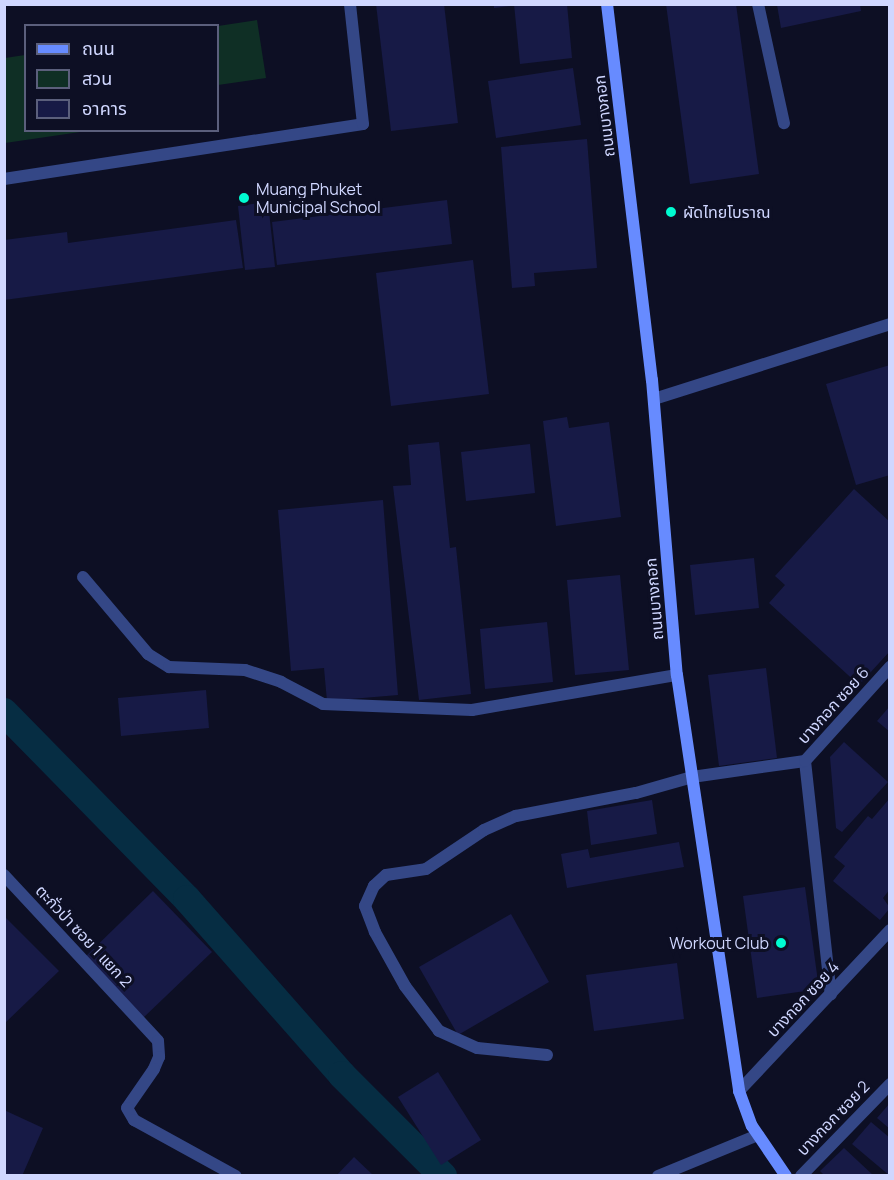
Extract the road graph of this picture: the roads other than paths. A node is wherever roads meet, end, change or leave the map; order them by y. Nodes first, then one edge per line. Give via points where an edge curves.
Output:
1 (350, 4) edge
2 (608, 4) edge
3 (758, 4) edge
4 (784, 123) dead end
5 (4, 179) edge
6 (890, 324) edge
7 (654, 399) junction
8 (83, 577) dead end
9 (890, 667) edge
10 (677, 675) junction
11 (805, 761) junction
12 (692, 777) junction
13 (4, 875) edge
14 (890, 930) edge
15 (831, 995) junction
16 (547, 1054) dead end
17 (890, 1084) edge
18 (739, 1091) junction
19 (758, 1136) junction
20 (236, 1176) edge
21 (658, 1176) edge
22 (786, 1176) edge
23 (801, 1176) edge

1 - 5 street via 363,123
2 - 7 main road, ถนนบางกอก
3 - 4 street
6 - 7 street
7 - 10 main road, ถนนบางกอก
8 - 10 street via 148,654 169,667 245,670 281,682 323,704 472,710
9 - 11 street, บางกอก ซอย 6
10 - 12 main road, ถนนบางกอก
11 - 12 street, บางกอก ซอย 6
11 - 15 street
12 - 16 street, บางกอก ซอย 6 via 636,793 516,816 484,830 426,869 386,875 374,886 365,906 375,932 405,986 439,1031 477,1048
12 - 18 main road, ถนนบางกอก
13 - 20 street, ตะกั่วป่า ซอย 1 แยก 2 via 158,1041 159,1057 127,1108 134,1120
14 - 15 street, บางกอก ซอย 4
15 - 18 street, บางกอก ซอย 4
17 - 23 street, บางกอก ซอย 2
18 - 19 main road, ถนนบางกอก
19 - 21 street
19 - 22 main road, ถนนบางกอก

